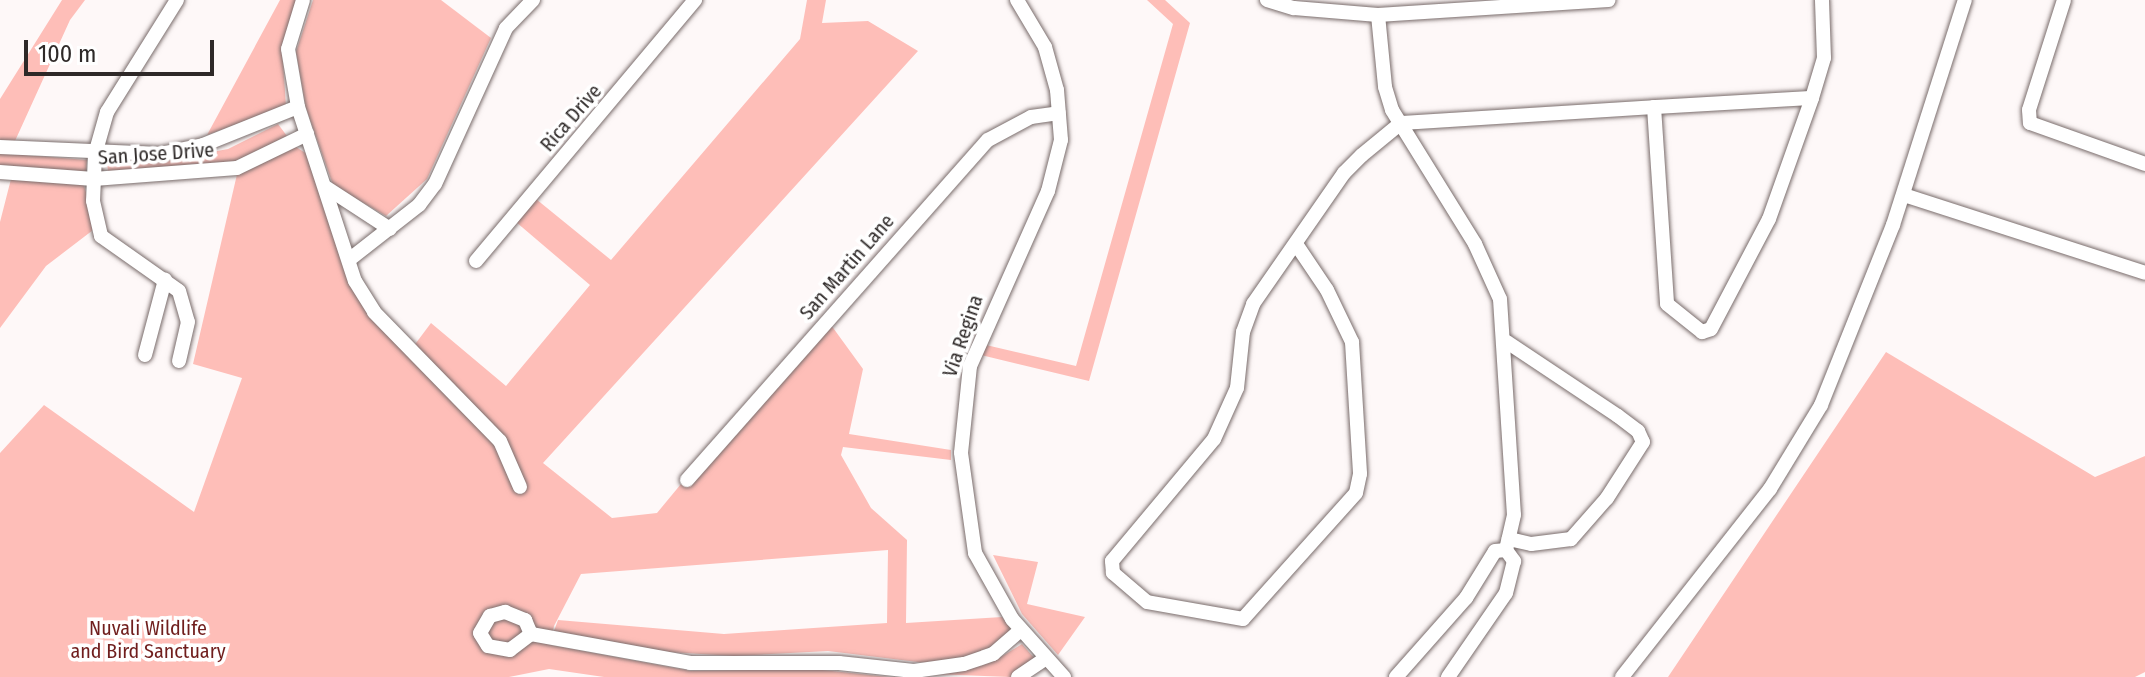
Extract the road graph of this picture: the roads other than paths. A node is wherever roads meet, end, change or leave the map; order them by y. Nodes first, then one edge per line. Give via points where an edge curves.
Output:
1 (177, 0) edge
2 (303, 0) edge
3 (533, 0) edge
4 (695, 0) edge
5 (1017, 0) edge
6 (1267, 0) edge
7 (1609, 0) edge
8 (1822, 0) edge
9 (1965, 0) edge
10 (2064, 0) edge
11 (1378, 15) junction
12 (1812, 98) junction
13 (298, 107) junction
14 (1654, 107) junction
15 (1059, 113) junction
16 (1401, 123) junction
17 (307, 134) junction
18 (0, 147) edge
19 (95, 154) junction
20 (2145, 164) edge
21 (0, 172) edge
22 (94, 179) junction
23 (327, 188) junction
24 (1904, 195) junction
25 (390, 229) junction
26 (1296, 244) junction
27 (350, 259) junction
28 (476, 261) dead end
29 (2145, 273) edge
30 (165, 280) junction
31 (1507, 342) junction
32 (145, 355) dead end
33 (179, 361) dead end
34 (687, 480) dead end
35 (520, 487) dead end
36 (1508, 544) junction
37 (1021, 630) junction
38 (531, 634) dead end
39 (1045, 659) junction
40 (914, 671) junction
41 (933, 677) edge
42 (1018, 677) edge
43 (1064, 677) edge
44 (1396, 677) edge
45 (1448, 677) edge
46 (1622, 677) edge

1 - 19 street via 107,112
2 - 13 street via 288,49
3 - 25 street via 506,28 435,184
4 - 28 street, Rica Drive
5 - 15 street, Via Regina via 1045,47
6 - 11 street via 1294,8
7 - 11 street
8 - 12 street via 1824,58
9 - 24 street
10 - 20 street via 2029,110 2030,123
11 - 16 street via 1385,87
12 - 14 street
12 - 14 street via 1769,219 1717,325 1702,332 1667,304
13 - 17 street
13 - 19 street, San Jose Drive via 203,145 160,154
14 - 16 street
15 - 34 street, San Martin Lane via 1031,117 988,140
15 - 37 street, Via Regina via 1057,166 975,352 960,433 975,553
16 - 26 street via 1344,173
16 - 31 street via 1497,287
17 - 22 street, San Jose Drive via 237,168
17 - 23 street
18 - 19 street, San Jose Drive
19 - 22 street
21 - 22 street, San Jose Drive
22 - 30 street via 101,236
23 - 25 street
23 - 27 street
24 - 29 street
24 - 46 street via 1821,405 1770,489
25 - 27 street
26 - 26 street via 1253,304 1243,332 1237,388 1214,439 1112,561 1113,573 1147,602 1243,619 1356,493 1360,474 1352,342 1327,290
27 - 35 street via 355,281 374,312 459,404 489,427 513,464
30 - 32 street
30 - 33 street via 186,306 188,322
31 - 36 street via 1514,515
31 - 36 street via 1618,416 1638,431 1643,442 1607,498 1571,539
36 - 44 street via 1495,551 1466,598
36 - 45 street via 1514,561 1506,593
37 - 39 street, Via Regina
37 - 40 street via 993,654
38 - 40 street via 690,663 839,663
39 - 42 street
39 - 43 street, Via Regina
40 - 41 street

